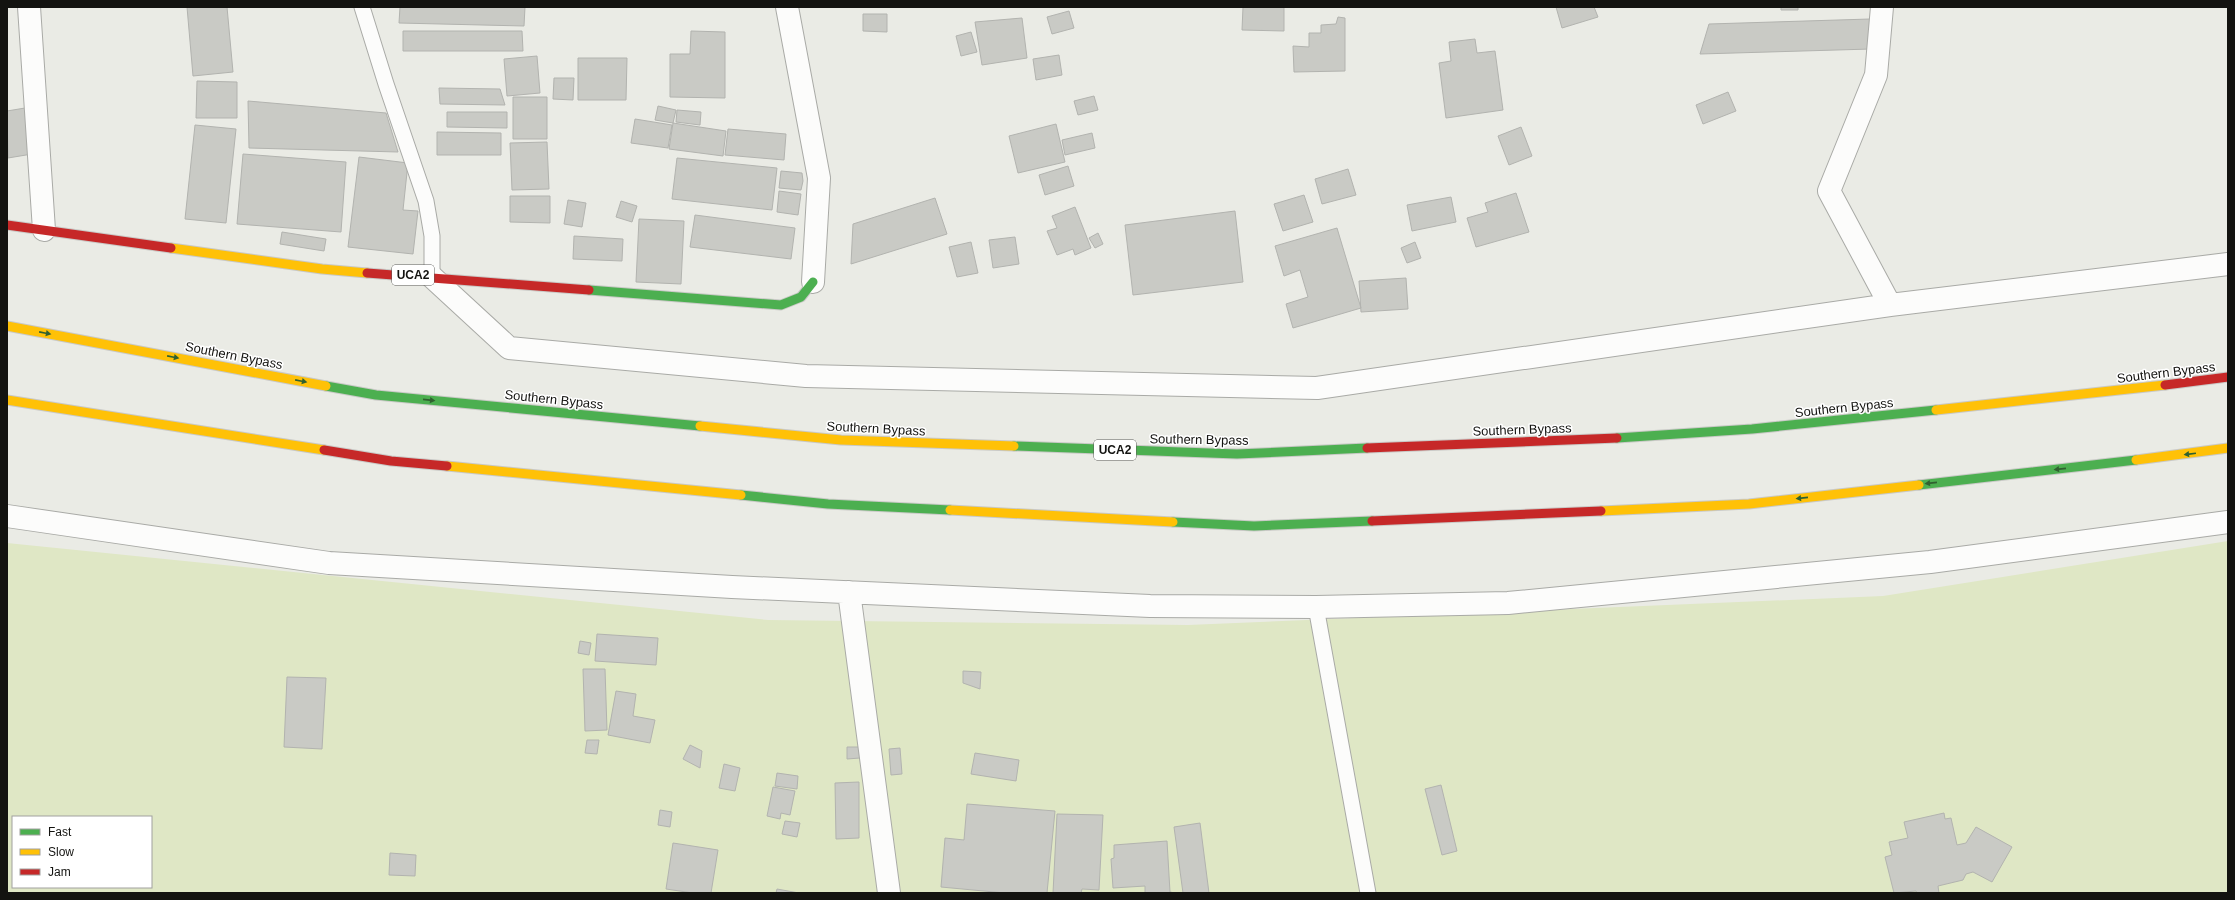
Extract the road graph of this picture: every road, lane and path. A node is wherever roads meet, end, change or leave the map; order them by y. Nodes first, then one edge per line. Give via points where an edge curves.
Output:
1 (29, 7) edge
2 (362, 7) edge
3 (787, 7) edge
4 (1882, 7) edge
5 (7, 225) edge
6 (44, 230) junction
7 (2228, 264) edge
8 (432, 277) junction
9 (812, 282) joint
10 (1890, 305) junction
11 (7, 326) edge
12 (2228, 377) edge
13 (7, 400) edge
14 (2228, 448) edge
15 (7, 516) edge
16 (2228, 522) edge
17 (849, 592) junction
18 (1316, 606) junction
19 (889, 893) edge
20 (1368, 893) edge

1 - 6 street
2 - 8 lane via 426,201 432,236
3 - 9 street via 819,178
4 - 10 street via 1876,75 1829,191
5 - 6 main road, UCA2
6 - 8 main road, UCA2 via 322,269
7 - 10 street
8 - 9 main road, UCA2 via 780,304 801,297
8 - 10 street via 509,348 806,376 1317,388
11 -> 12 main road, Southern Bypass / UCA2 via 376,395 841,440 1237,454 1752,429 2103,393
14 -> 13 main road via 1749,504 1254,526 828,504 399,462
15 - 17 street via 329,563
16 - 18 street via 1930,562 1508,603
17 - 18 street via 1150,606
17 - 19 street
18 - 20 lane

